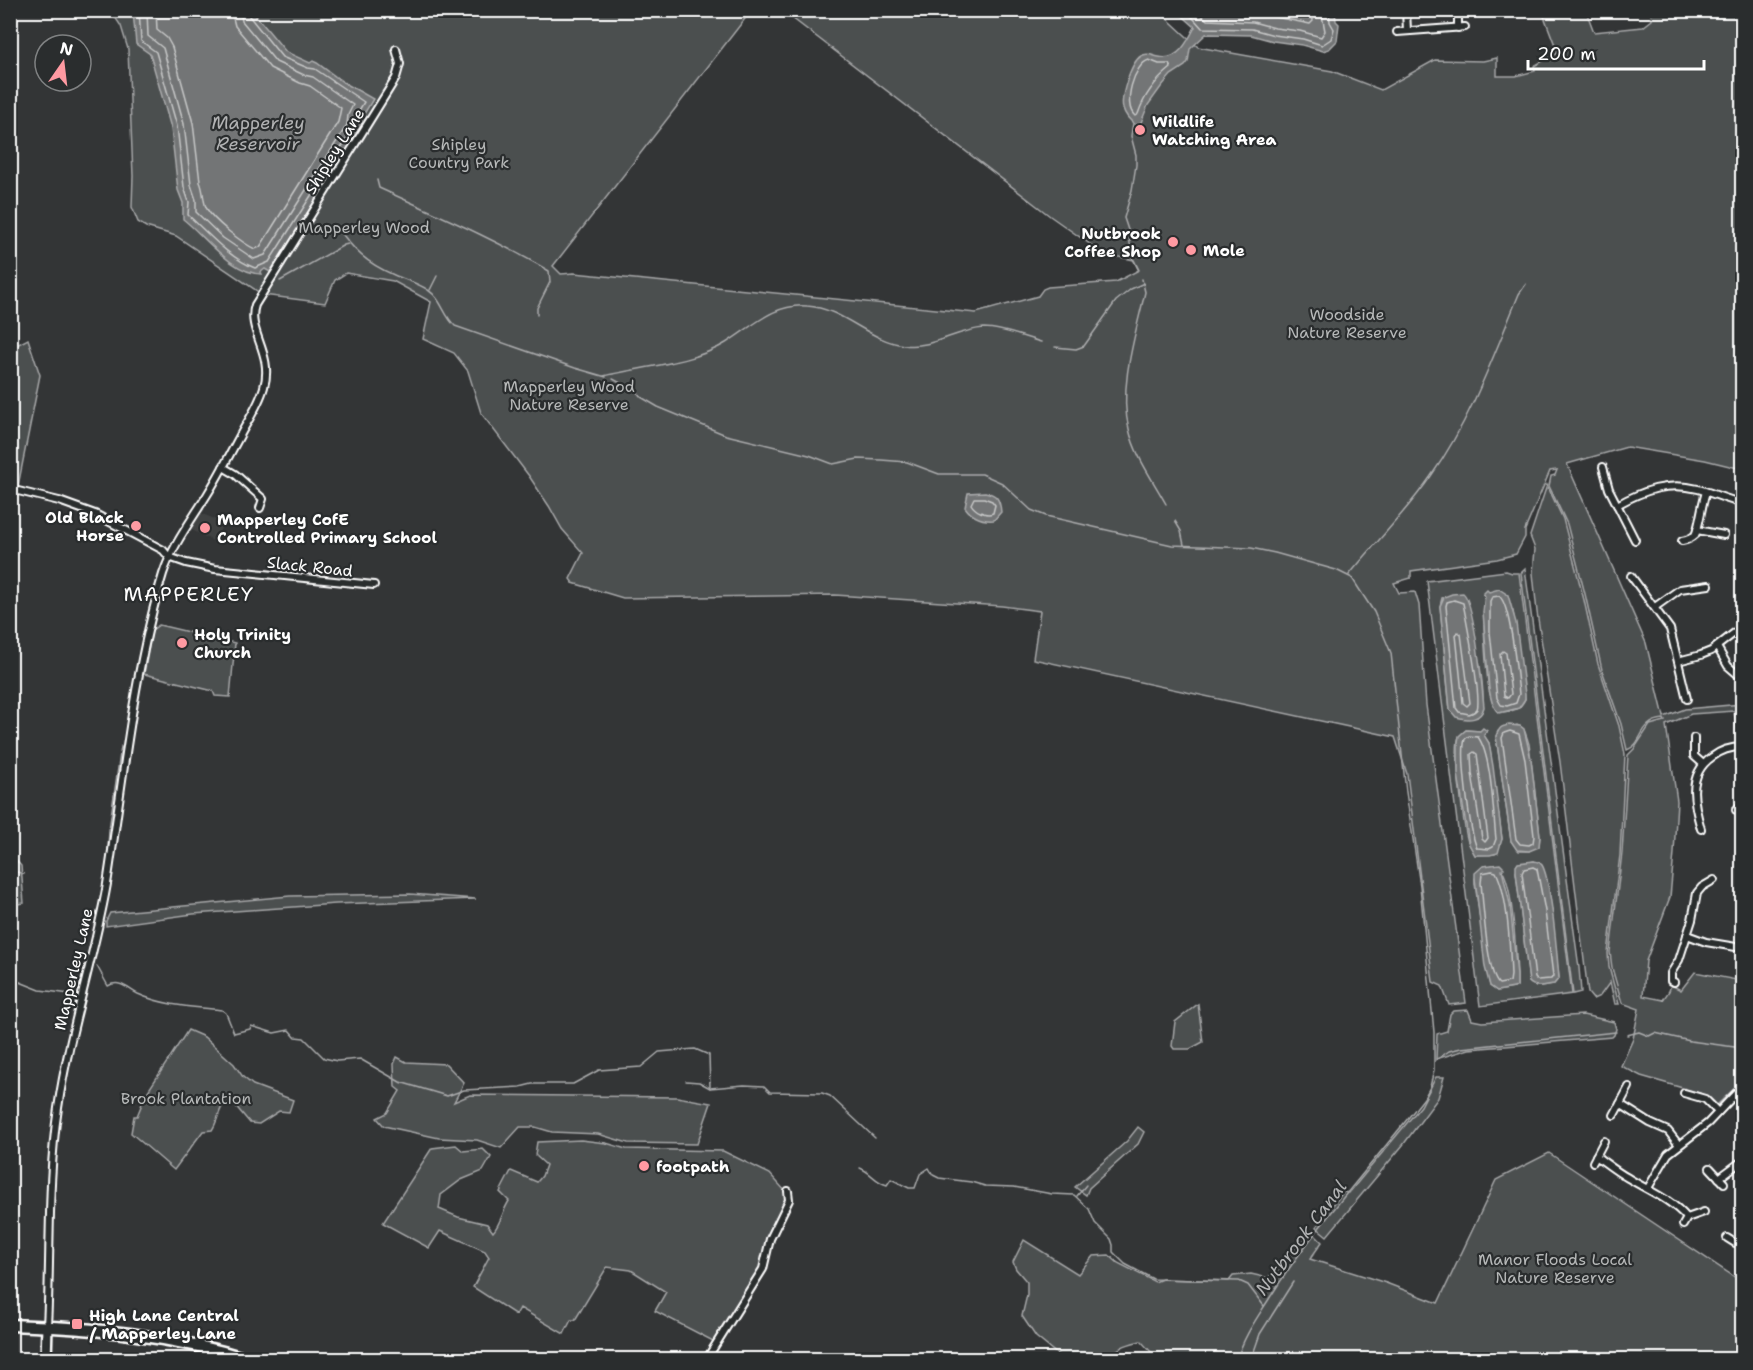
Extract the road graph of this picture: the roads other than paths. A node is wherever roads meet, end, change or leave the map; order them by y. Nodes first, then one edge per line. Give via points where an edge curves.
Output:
1 (1406, 10) edge
2 (1458, 18) dead end
3 (1407, 31) junction
4 (1397, 32) dead end
5 (396, 49) dead end
6 (223, 467) junction
7 (1603, 467) dead end
8 (10, 489) edge
9 (1706, 492) junction
10 (1743, 503) edge
11 (1617, 505) junction
12 (260, 508) dead end
13 (1697, 530) junction
14 (1724, 535) dead end
15 (1635, 540) dead end
16 (1682, 541) dead end
17 (169, 557) junction
18 (1631, 576) dead end
19 (374, 585) dead end
20 (1709, 585) dead end
21 (1655, 608) junction
22 (1743, 627) edge
23 (1717, 647) junction
24 (1678, 661) junction
25 (1743, 678) edge
26 (1687, 699) dead end
27 (1694, 738) dead end
28 (1743, 747) edge
29 (1703, 764) junction
30 (1743, 804) edge
31 (1736, 810) dead end
32 (1700, 829) dead end
33 (1714, 880) dead end
34 (1687, 935) junction
35 (1743, 948) edge
36 (1674, 982) dead end
37 (1629, 1087) dead end
38 (1742, 1089) edge
39 (1684, 1093) dead end
40 (1620, 1104) junction
41 (1718, 1112) junction
42 (1614, 1114) dead end
43 (1604, 1141) dead end
44 (1679, 1145) junction
45 (1743, 1161) edge
46 (1710, 1168) dead end
47 (1648, 1188) junction
48 (789, 1191) dead end
49 (1704, 1212) dead end
50 (1687, 1218) junction
51 (1683, 1225) dead end
52 (1727, 1238) dead end
53 (1742, 1243) edge
54 (10, 1325) edge
55 (47, 1326) junction
56 (46, 1359) edge
57 (250, 1359) edge
58 (706, 1359) edge

1 - 3 street
2 - 3 street via 1462,28
3 - 4 street
5 - 6 street, Shipley Lane via 400,64 396,78 255,304 253,323 266,359 267,374 258,403
6 - 12 street via 263,500
6 - 17 street, Shipley Lane
7 - 11 street
8 - 17 street, Slack Road via 106,518
9 - 10 street
9 - 11 street via 1664,487 1640,492
9 - 13 street
11 - 15 street via 1624,527
13 - 14 street
13 - 16 street via 1690,539
17 - 19 street, Slack Road via 198,566
17 - 55 street, Mapperley Lane via 151,620 105,894 57,1108
18 - 21 street via 1634,589
20 - 21 street via 1680,590
21 - 24 street via 1670,629
22 - 23 street
23 - 24 street via 1701,656
23 - 25 street via 1728,666
24 - 26 street via 1681,689
27 - 29 street via 1694,756
28 - 29 street via 1722,751
29 - 32 street via 1693,791
30 - 31 street
33 - 34 street via 1696,889
34 - 35 street
34 - 36 street via 1671,973
37 - 40 street
38 - 41 street
39 - 41 street via 1705,1099
40 - 42 street
40 - 44 street via 1668,1131
41 - 44 street
43 - 47 street via 1595,1159
44 - 47 street via 1668,1154
45 - 46 street via 1722,1180
47 - 50 street
48 - 58 street via 763,1269
49 - 50 street
50 - 51 street
52 - 53 street
54 - 55 main road
55 - 56 street
55 - 57 main road via 159,1337

